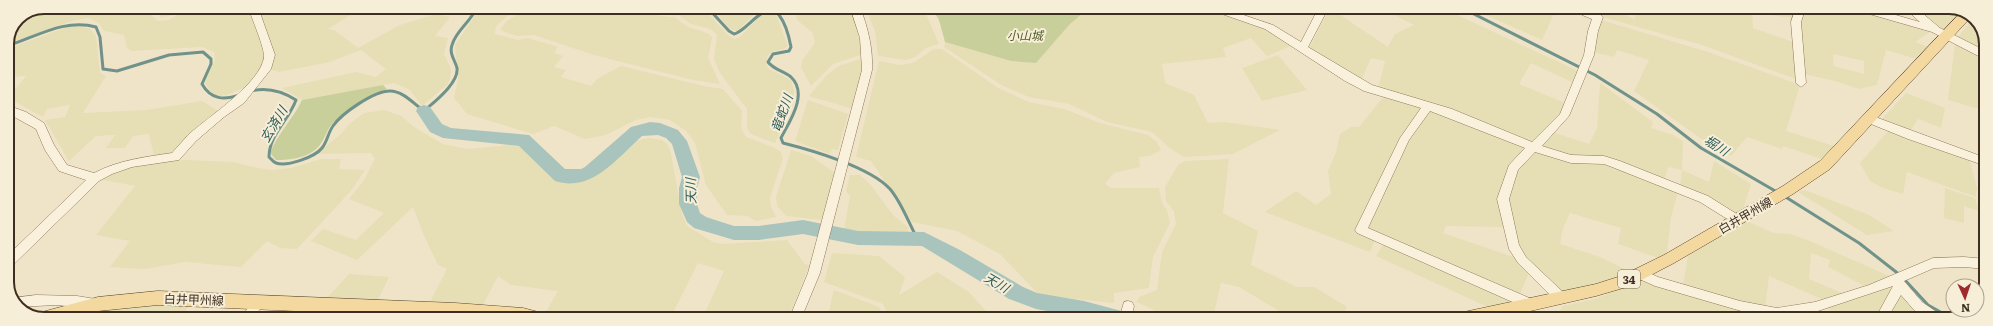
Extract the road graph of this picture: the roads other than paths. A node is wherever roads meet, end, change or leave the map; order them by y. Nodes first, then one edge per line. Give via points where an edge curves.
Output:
1 (255, 14) edge
2 (858, 14) edge
3 (1232, 14) edge
4 (1320, 14) edge
5 (1588, 14) edge
6 (1799, 14) edge
7 (1878, 14) edge
8 (1917, 14) edge
9 (1963, 17) edge
10 (1941, 33) junction
11 (1303, 48) junction
12 (1979, 52) edge
13 (1801, 83) dead end
14 (1428, 106) junction
15 (14, 112) edge
16 (1870, 119) junction
17 (1533, 147) junction
18 (1979, 160) edge
19 (95, 178) junction
20 (1736, 220) junction
21 (14, 257) edge
22 (1979, 263) edge
23 (1641, 274) junction
24 (1900, 279) junction
25 (1561, 298) junction
26 (22, 302) edge
27 (259, 302) junction
28 (98, 304) junction
29 (1530, 304) junction
30 (1128, 306) dead end
31 (68, 312) edge
32 (251, 312) edge
33 (483, 312) edge
34 (798, 312) edge
35 (1127, 312) edge
36 (1495, 312) edge
37 (1770, 312) edge
38 (1783, 312) edge
39 (1884, 312) edge
40 (1927, 312) edge

1 - 19 street via 270,55 268,66 243,97 192,138 175,157 132,164
2 - 34 street via 866,37 868,57 864,85 814,273
3 - 11 street via 1270,27
4 - 11 street
5 - 17 street via 1598,17 1584,68 1564,116
6 - 13 street via 1796,22
7 - 10 street
8 - 10 street
9 - 10 main road, 白井甲州線 / 34
10 - 12 street
10 - 16 main road, 白井甲州線 / 34
11 - 14 street via 1368,88
14 - 17 street
14 - 29 street via 1405,138 1361,230
15 - 19 street via 40,126 49,147 64,168
16 - 18 street
16 - 20 main road, 白井甲州線 / 34 via 1825,165
17 - 20 street via 1571,159 1604,160 1616,164 1704,200
17 - 25 street via 1514,168 1506,186 1503,199 1506,218 1514,246 1522,260
19 - 21 street
20 - 23 main road, 白井甲州線 / 34
22 - 24 street via 1933,262
23 - 25 main road, 白井甲州線 / 34
23 - 37 street via 1655,281
24 - 38 street via 1815,307
24 - 39 street
24 - 40 street via 1918,306
25 - 29 main road, 白井甲州線 / 34
26 - 28 street via 67,300
27 - 28 main road, 白井甲州線 via 158,298
27 - 32 street
27 - 33 main road, 白井甲州線
28 - 31 main road, 白井甲州線
29 - 36 main road, 白井甲州線 / 34
30 - 35 street

